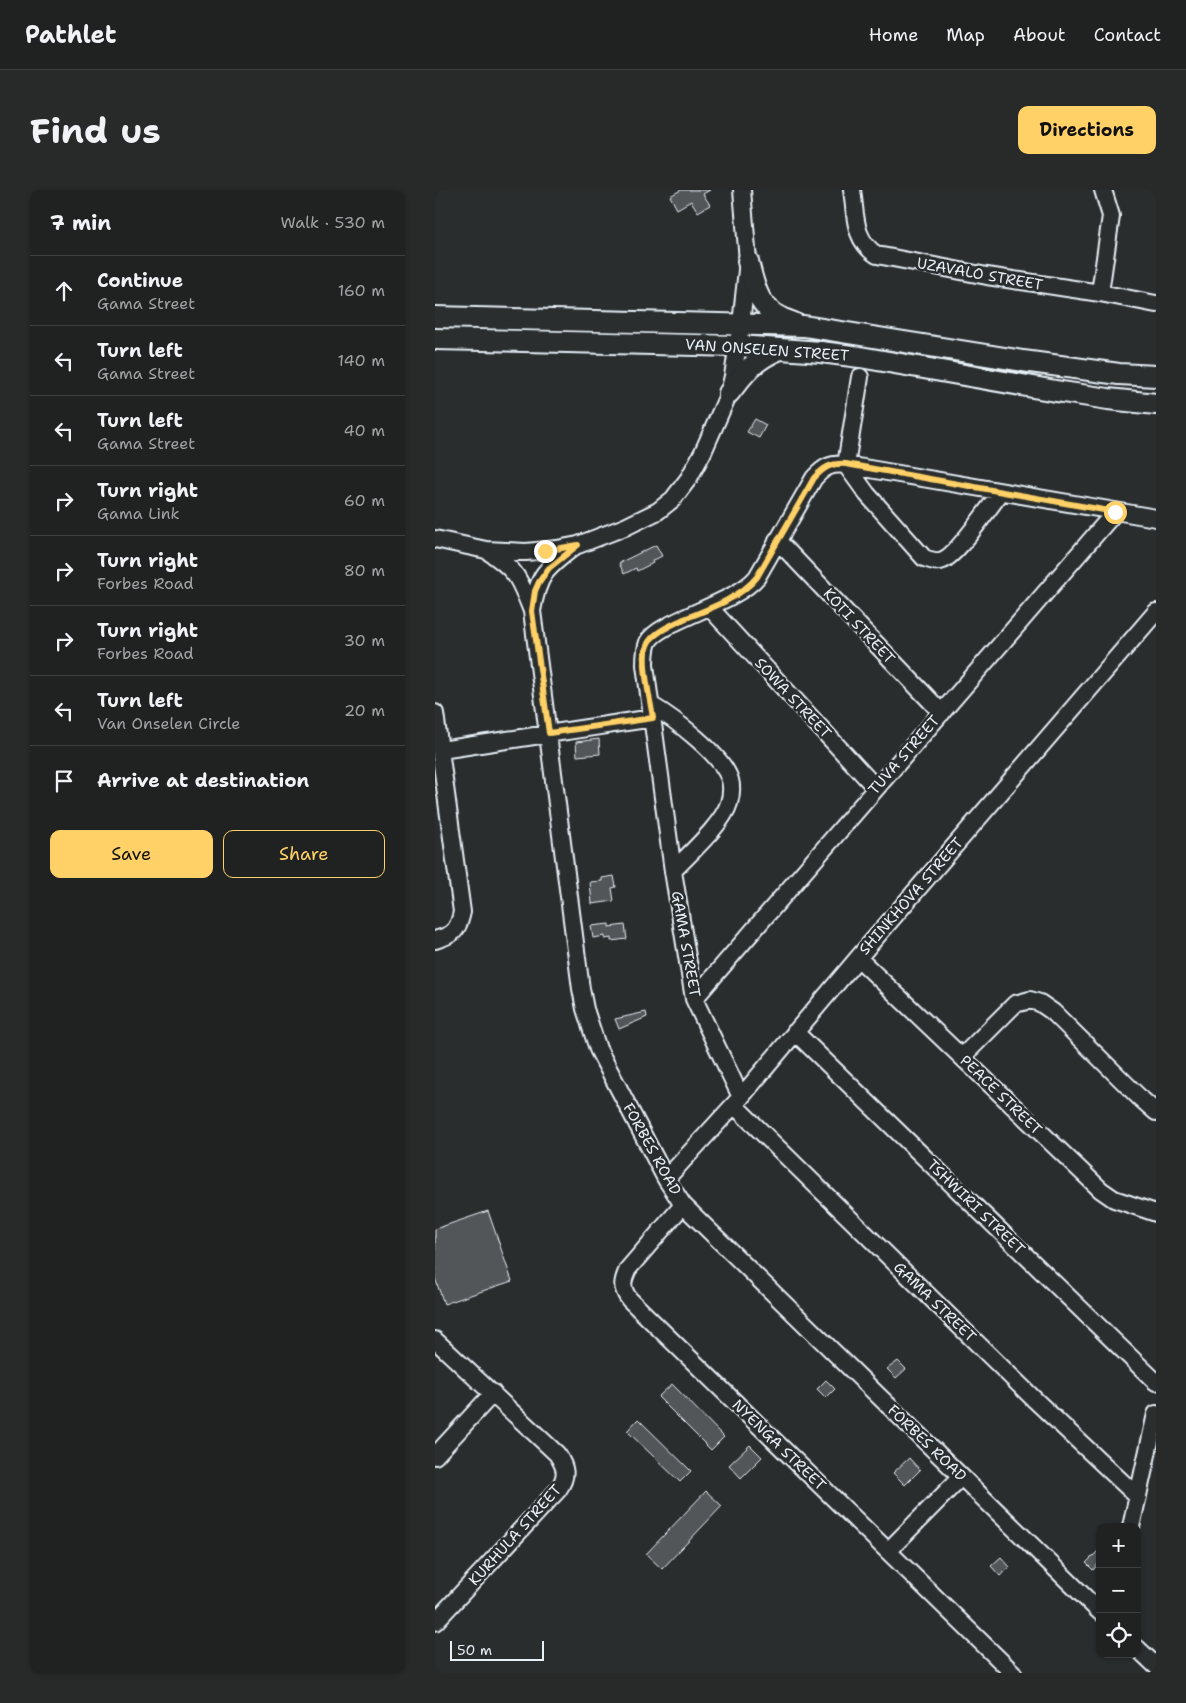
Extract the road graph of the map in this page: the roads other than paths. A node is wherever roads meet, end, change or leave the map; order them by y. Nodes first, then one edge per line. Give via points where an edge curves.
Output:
1 (742, 190) edge
2 (852, 190) edge
3 (1103, 190) edge
4 (748, 261) junction
5 (1100, 293) junction
6 (1156, 304) edge
7 (435, 316) edge
8 (741, 324) junction
9 (804, 326) junction
10 (435, 339) edge
11 (738, 346) junction
12 (782, 348) junction
13 (1156, 376) edge
14 (860, 377) dead end
15 (729, 394) junction
16 (1156, 404) edge
17 (846, 464) junction
18 (1001, 492) junction
19 (1115, 512) junction
20 (1156, 518) edge
21 (435, 539) edge
22 (777, 540) junction
23 (578, 545) junction
24 (486, 550) junction
25 (710, 608) junction
26 (532, 611) junction
27 (1156, 612) edge
28 (652, 711) junction
29 (435, 713) edge
30 (941, 713) junction
31 (549, 733) junction
32 (441, 750) junction
33 (875, 788) junction
34 (673, 870) junction
35 (435, 940) edge
36 (858, 958) junction
37 (694, 999) junction
38 (795, 1032) junction
39 (962, 1057) junction
40 (738, 1101) junction
41 (1156, 1112) edge
42 (666, 1179) junction
43 (683, 1205) junction
44 (1156, 1213) edge
45 (435, 1340) edge
46 (1156, 1382) edge
47 (493, 1393) junction
48 (1156, 1414) edge
49 (435, 1456) edge
50 (961, 1477) junction
51 (1138, 1497) junction
52 (1132, 1523) edge
53 (888, 1551) junction
54 (1096, 1608) edge
55 (435, 1622) edge
56 (1141, 1652) edge
57 (1156, 1666) edge
58 (1013, 1673) edge

1 - 4 street
2 - 5 street, UZAVALO STREET via 859,234 868,249 877,255
3 - 5 street via 1111,221
4 - 8 street
4 - 9 main road via 763,304 778,317
5 - 6 street, UZAVALO STREET
7 - 8 main road, VAN ONSELEN STREET
8 - 9 main road, VAN ONSELEN STREET
8 - 11 street
9 - 13 main road, VAN ONSELEN STREET via 1023,361
10 - 11 main road, VAN ONSELEN STREET
11 - 12 main road, VAN ONSELEN STREET
11 - 15 street
12 - 15 main road via 759,359
12 - 16 main road, VAN ONSELEN STREET via 860,356 1056,391
14 - 17 street
15 - 23 street via 703,452 673,499 641,520
17 - 18 street, GAMA STREET
17 - 18 street via 917,552 934,561 943,561 951,556
17 - 22 street, GAMA STREET via 827,467 814,478
18 - 19 street, GAMA STREET
19 - 20 street, GAMA STREET
19 - 30 street, TUVA STREET
21 - 24 street
22 - 25 street, GAMA STREET via 751,585
22 - 30 street, KOTI STREET
23 - 24 street via 545,551
23 - 26 street, FORBES ROAD via 543,575 535,591
24 - 26 street, FORBES ROAD via 514,571
25 - 28 street, GAMA STREET via 675,623 649,640 645,658
25 - 33 street, SOWA STREET
26 - 31 street, FORBES ROAD
27 - 36 street, SHINKHOVA STREET
28 - 31 street
28 - 34 street, GAMA STREET
28 - 34 street, GAMA STREET via 681,725 704,745 730,781 729,804 724,813
29 - 32 street
30 - 33 street, TUVA STREET
31 - 32 street
31 - 42 street, FORBES ROAD via 585,1010 598,1049
32 - 35 street via 462,912 455,931
33 - 37 street, TUVA STREET
34 - 37 street, GAMA STREET
36 - 38 street, SHINKHOVA STREET
36 - 39 street, PEACE STREET
37 - 40 street, GAMA STREET
38 - 40 street, SHINKHOVA STREET
38 - 46 street, TSHWIRI STREET
39 - 41 street via 1015,1004 1030,1000 1053,1012
39 - 44 street, PEACE STREET via 1101,1190 1114,1199
40 - 42 street, SHINKHOVA STREET
40 - 51 street, GAMA STREET via 1035,1400
42 - 43 street, FORBES ROAD
43 - 50 street, FORBES ROAD
43 - 53 street, NYENGA STREET via 629,1269 624,1277 624,1291
45 - 47 street, KURHULA STREET
47 - 49 street
47 - 55 street, KURHULA STREET via 557,1454 564,1465 563,1483
48 - 51 street
50 - 53 street
50 - 54 street, FORBES ROAD
51 - 52 street
53 - 58 street, NYENGA STREET
56 - 57 street

